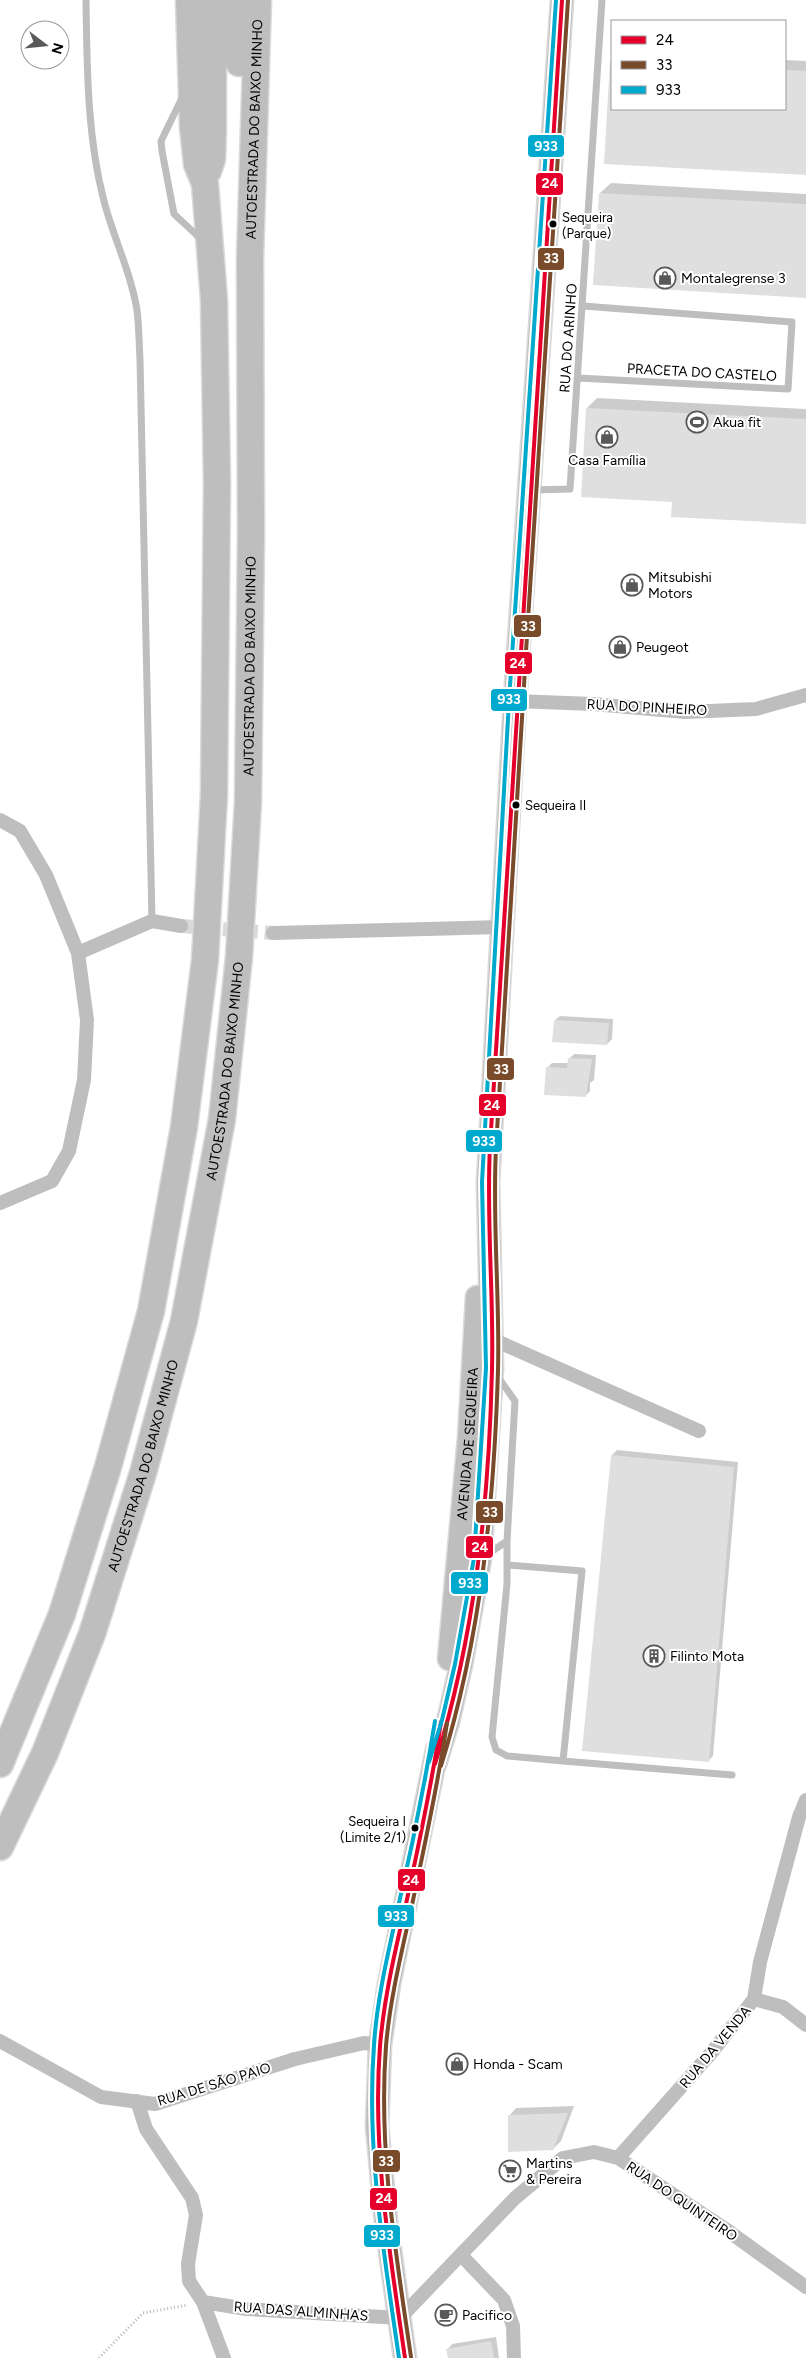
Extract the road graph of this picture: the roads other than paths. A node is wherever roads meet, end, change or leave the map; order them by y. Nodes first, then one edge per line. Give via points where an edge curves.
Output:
1 (86, 0) edge
2 (189, 0) edge
3 (213, 0) edge
4 (239, 0) edge
5 (258, 0) edge
6 (276, 0) edge
7 (562, 0) edge
8 (602, 0) edge
9 (192, 80) junction
10 (204, 184) junction
11 (210, 247) junction
12 (250, 258) junction
13 (583, 306) junction
14 (578, 378) junction
15 (530, 490) junction
16 (806, 696) edge
17 (515, 702) junction
18 (0, 820) edge
19 (152, 921) junction
20 (181, 926) tunnel mouth
21 (503, 927) junction
22 (273, 933) tunnel mouth
23 (78, 954) junction
24 (488, 1182) junction
25 (0, 1202) edge
26 (492, 1339) junction
27 (499, 1394) junction
28 (699, 1431) dead end
29 (469, 1438) junction
30 (466, 1474) junction
31 (508, 1541) junction
32 (480, 1559) junction
33 (508, 1565) junction
34 (563, 1761) junction
35 (0, 1764) edge
36 (435, 1764) junction
37 (732, 1775) dead end
38 (806, 1800) edge
39 (0, 1847) edge
40 (754, 1999) junction
41 (806, 2025) edge
42 (0, 2041) edge
43 (380, 2046) junction
44 (137, 2101) junction
45 (618, 2158) junction
46 (461, 2255) junction
47 (806, 2287) edge
48 (203, 2302) junction
49 (400, 2318) junction
50 (224, 2358) edge
51 (405, 2358) edge
52 (514, 2358) edge

1 - 19 lane via 88,91 96,158 104,201 136,309 140,359
2 - 9 highway
3 - 10 highway via 212,159
4 - 12 highway, AUTOESTRADA DO BAIXO MINHO via 240,171 243,226
5 - 12 highway, AUTOESTRADA DO BAIXO MINHO
6 - 12 highway, AUTOESTRADA DO BAIXO MINHO via 269,162 263,217
7 - 15 main road, AVENIDA DE SEQUEIRA
8 - 13 lane, RUA DO ARINHO
9 - 10 highway via 197,164
9 - 11 lane via 166,131 162,151 174,214
10 - 11 highway
11 - 35 highway via 217,483 214,795 205,960 184,1127 151,1311 108,1467 62,1614
12 - 39 highway, AUTOESTRADA DO BAIXO MINHO via 248,802 239,958 222,1119 184,1321 143,1473 92,1634 45,1752
13 - 14 lane, RUA DO ARINHO
13 - 14 lane, PRACETA DO CASTELO via 792,322 788,389
14 - 15 lane, RUA DO ARINHO via 570,489
15 - 17 main road, AVENIDA DE SEQUEIRA
16 - 17 street, RUA DO PINHEIRO via 756,709 685,712 593,704
17 - 21 main road, AVENIDA DE SEQUEIRA
18 - 23 street via 20,830 46,875
19 - 20 street
19 - 23 street
21 - 22 street
21 - 24 main road, AVENIDA DE SEQUEIRA
23 - 25 street via 88,1020 84,1080 69,1151 52,1181
24 - 26 main road, AVENIDA DE SEQUEIRA
24 - 29 main road, AVENIDA DE SEQUEIRA via 480,1239
26 - 27 main road, AVENIDA DE SEQUEIRA via 492,1368
26 - 28 street
27 - 29 lane via 477,1414
27 - 31 lane via 515,1401
27 - 32 main road, AVENIDA DE SEQUEIRA
29 - 30 main road, AVENIDA DE SEQUEIRA
30 - 32 lane via 471,1508 470,1538
30 - 36 main road, AVENIDA DE SEQUEIRA
31 - 32 lane
31 - 33 lane
32 - 36 main road, AVENIDA DE SEQUEIRA via 455,1694
33 - 34 lane via 492,1737 496,1750 507,1756
33 - 34 lane via 582,1572
34 - 37 lane
36 - 43 main road, AVENIDA DE SEQUEIRA via 389,1984
38 - 40 street, RUA DA VENDA via 760,1962
40 - 41 street via 784,2007
40 - 45 street, RUA DA VENDA via 694,2073
42 - 44 street, RUA DE SÃO PAIO via 101,2097
43 - 44 street, RUA DE SÃO PAIO via 364,2043 295,2059 155,2104
43 - 49 main road, AVENIDA DE SEQUEIRA via 377,2126
44 - 48 street via 146,2129 192,2198 196,2215 188,2264 189,2281
45 - 46 street, RUA DO QUINTEIRO via 594,2152 563,2158 515,2198
45 - 47 street, RUA DO QUINTEIRO
46 - 49 street, RUA DO QUINTEIRO
46 - 52 street via 504,2300 514,2326
48 - 49 street, RUA DAS ALMINHAS
48 - 50 street
49 - 51 main road, AVENIDA DE SEQUEIRA

